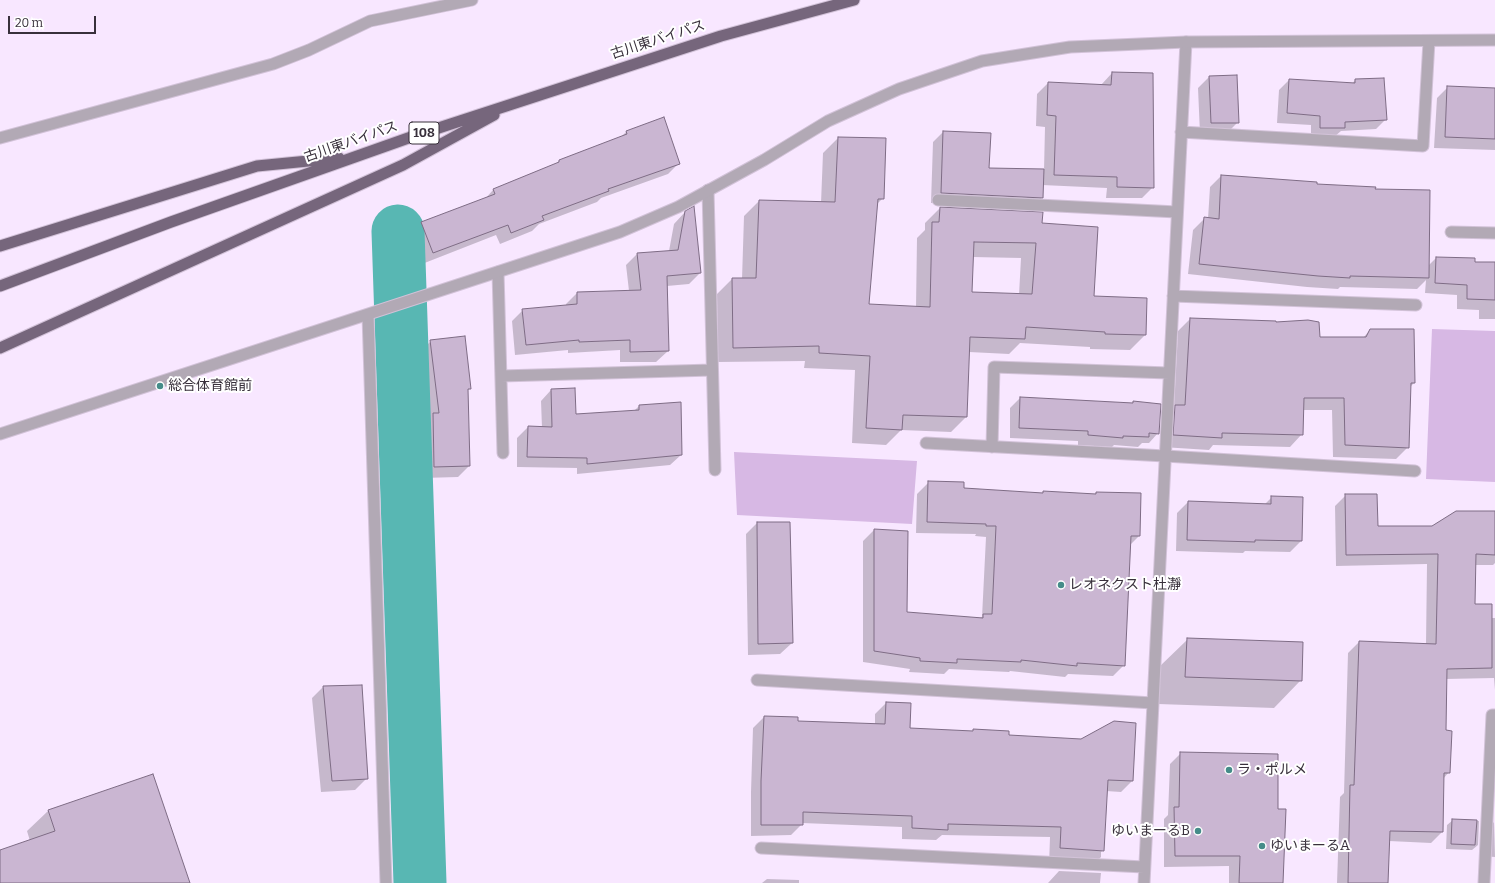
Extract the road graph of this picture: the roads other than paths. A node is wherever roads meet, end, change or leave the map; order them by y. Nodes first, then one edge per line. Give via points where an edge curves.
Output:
1 (472, 0) edge
2 (854, 0) edge
3 (1495, 40) edge
4 (1429, 41) junction
5 (1186, 42) junction
6 (518, 102) junction
7 (1181, 132) junction
8 (0, 138) edge
9 (356, 156) junction
10 (708, 190) junction
11 (938, 200) dead end
12 (1177, 212) junction
13 (1451, 232) dead end
14 (1495, 233) edge
15 (0, 246) edge
16 (498, 272) junction
17 (0, 286) edge
18 (1173, 296) junction
19 (1416, 305) dead end
20 (368, 315) junction
21 (0, 348) edge
22 (712, 370) junction
23 (1169, 373) junction
24 (501, 376) junction
25 (0, 434) edge
26 (926, 443) dead end
27 (992, 446) junction
28 (503, 453) dead end
29 (1165, 456) junction
30 (715, 470) dead end
31 (1415, 470) dead end
32 (757, 680) dead end
33 (1153, 703) junction
34 (1495, 715) edge
35 (761, 848) dead end
36 (1144, 867) junction
37 (386, 883) edge
38 (1144, 883) edge
39 (1484, 883) edge

1 - 8 street via 370,21 309,50 272,64
2 - 6 highway, 古川東バイパス / 108 via 721,36
3 - 4 street
4 - 5 street
4 - 7 street via 1423,146
5 - 7 street
5 - 10 street via 1070,47 982,61 899,89 828,121
6 - 9 highway, 古川東バイパス / 108
6 - 21 highway via 403,166
7 - 12 street
9 - 15 highway via 257,166
9 - 17 highway, 古川東バイパス / 108
10 - 16 street via 678,208 620,232
10 - 22 street
11 - 12 street
12 - 18 street
13 - 14 street
16 - 20 street
16 - 24 street
18 - 19 street
18 - 23 street
20 - 25 street
20 - 37 street
22 - 24 street
22 - 30 street
23 - 27 street via 994,367
23 - 29 street
24 - 28 street
26 - 27 street
27 - 29 street
29 - 31 street
29 - 33 street
32 - 33 street
33 - 36 street
34 - 39 street via 1492,715
35 - 36 street
36 - 38 street

